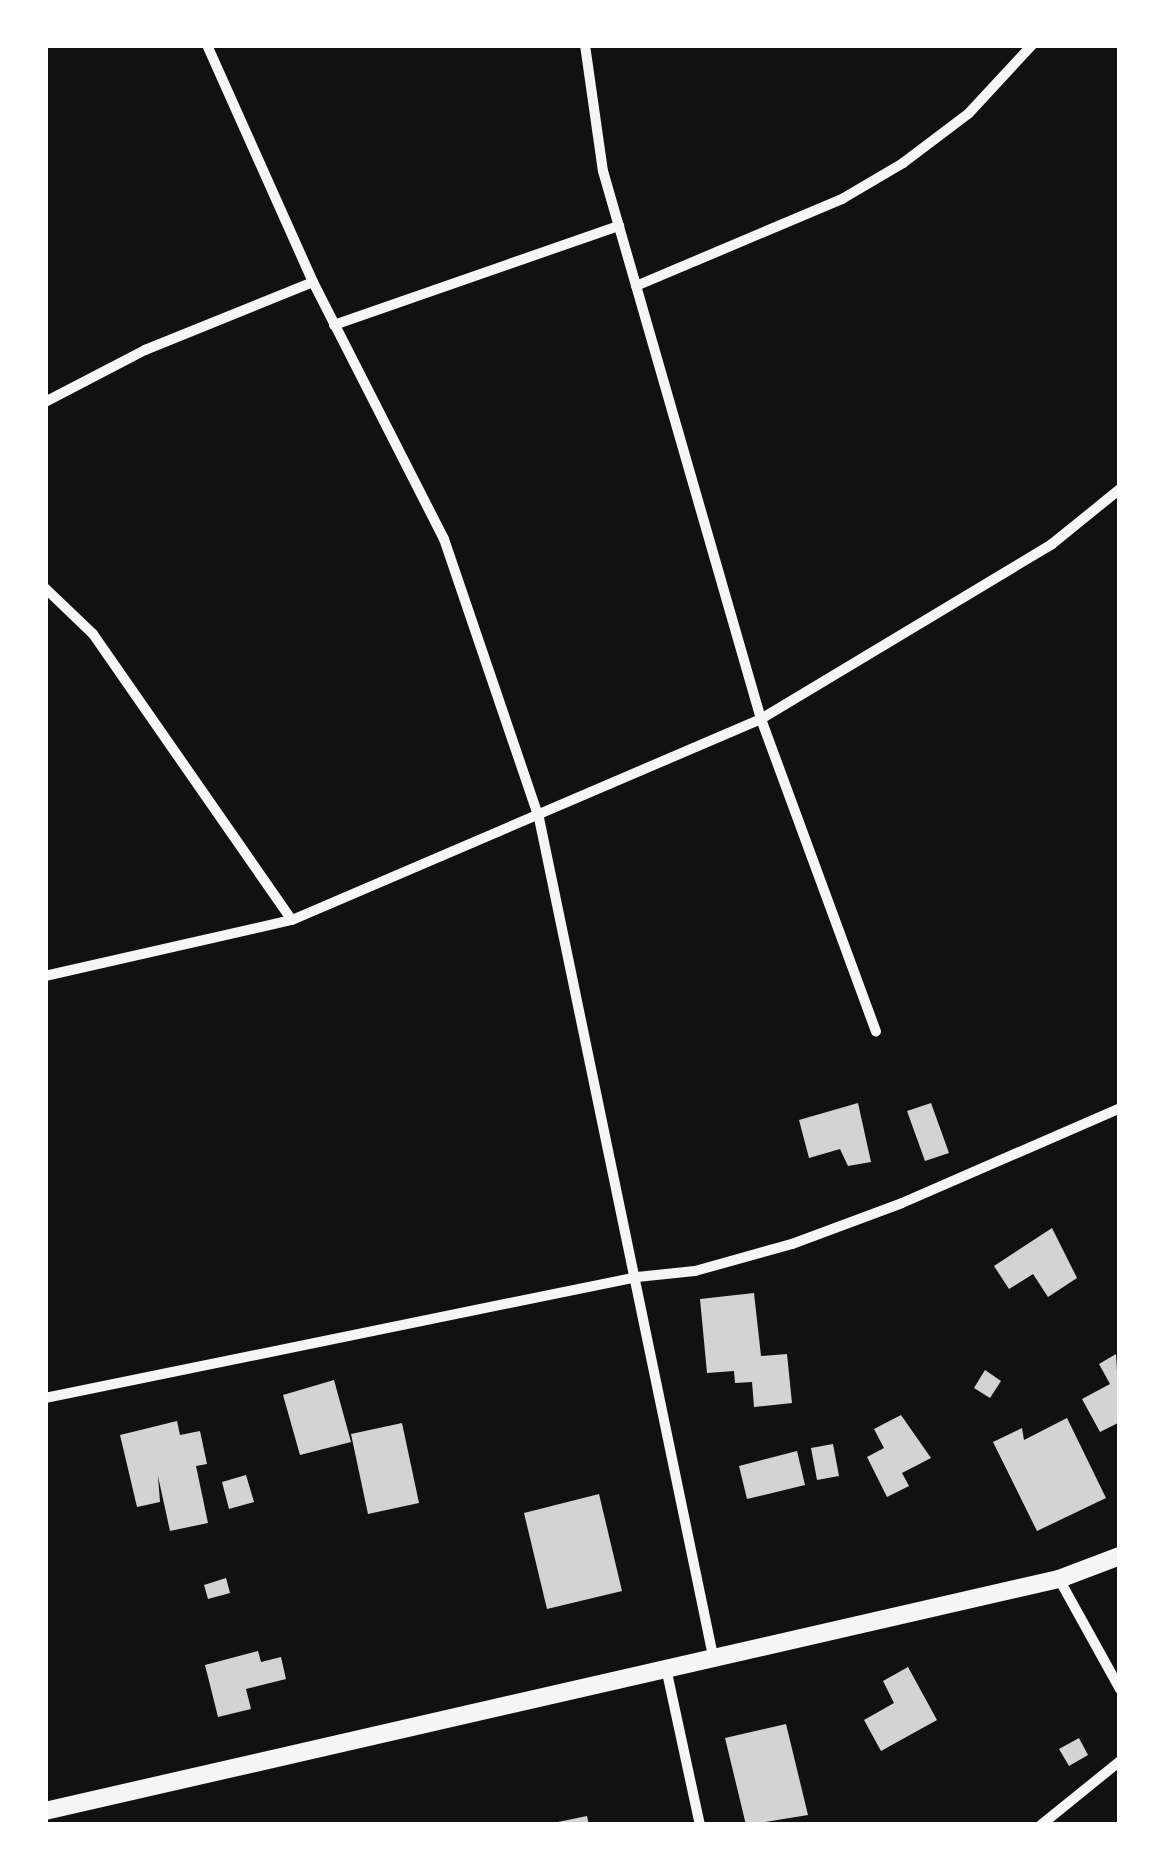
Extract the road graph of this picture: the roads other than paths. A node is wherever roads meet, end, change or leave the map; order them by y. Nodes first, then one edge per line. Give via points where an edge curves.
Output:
1 (207, 45) edge
2 (584, 45) edge
3 (1032, 45) edge
4 (619, 226) junction
5 (313, 282) junction
6 (636, 286) junction
7 (334, 325) junction
8 (45, 402) edge
9 (1120, 489) edge
10 (45, 588) edge
11 (762, 719) junction
12 (539, 818) junction
13 (292, 920) junction
14 (45, 976) edge
15 (876, 1032) dead end
16 (1120, 1108) edge
17 (637, 1277) junction
18 (45, 1398) edge
19 (1120, 1556) edge
20 (1059, 1579) junction
21 (712, 1656) junction
22 (666, 1668) junction
23 (1120, 1689) edge
24 (1120, 1761) edge
25 (45, 1811) edge
26 (700, 1825) edge
27 (1041, 1825) edge

1 - 5 street
2 - 4 street via 603,171
3 - 6 street via 969,113 903,164 842,200
4 - 6 street
4 - 7 street
5 - 7 street
5 - 8 street via 144,350
6 - 11 street
7 - 12 street via 444,539
9 - 11 street via 1020,564
10 - 13 street via 94,634
11 - 12 street
11 - 15 street
12 - 13 street
12 - 17 street
13 - 14 street
16 - 17 street via 792,1244 660,1278
17 - 18 street
17 - 21 street
19 - 20 street
20 - 21 street
20 - 23 street
21 - 22 street
22 - 25 street
22 - 26 street
24 - 27 street

